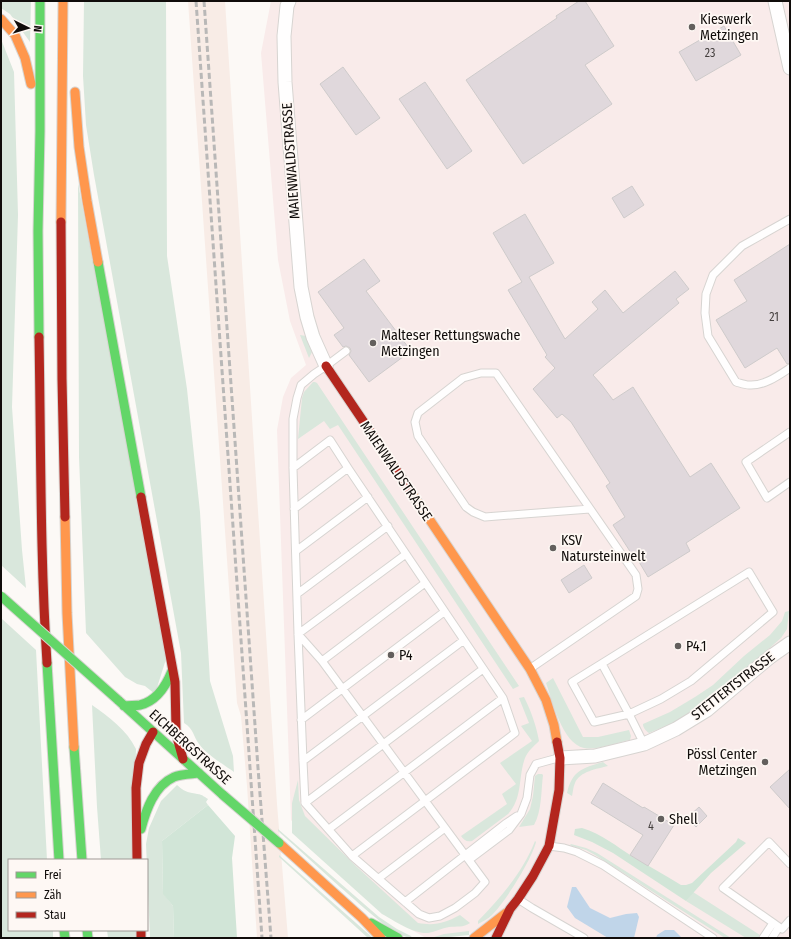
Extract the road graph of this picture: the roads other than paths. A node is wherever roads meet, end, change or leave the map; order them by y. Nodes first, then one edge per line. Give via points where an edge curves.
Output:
1 (40, 1) edge
2 (289, 1) edge
3 (775, 1) edge
4 (63, 4) edge
5 (1, 19) edge
6 (72, 44) dead end
7 (790, 68) edge
8 (75, 82) dead end
9 (40, 131) junction
10 (790, 220) edge
11 (346, 351) dead end
12 (326, 366) junction
13 (790, 368) edge
14 (790, 432) edge
15 (293, 468) junction
16 (348, 468) junction
17 (790, 482) edge
18 (368, 497) junction
19 (294, 509) junction
20 (590, 509) junction
21 (388, 526) junction
22 (296, 551) junction
23 (406, 554) junction
24 (425, 583) junction
25 (297, 594) junction
26 (1, 596) edge
27 (444, 612) junction
28 (298, 634) junction
29 (464, 640) junction
30 (790, 643) edge
31 (322, 661) junction
32 (602, 664) junction
33 (483, 669) junction
34 (530, 670) junction
35 (172, 671) junction
36 (342, 689) junction
37 (503, 698) junction
38 (121, 703) junction
39 (629, 714) junction
40 (363, 716) junction
41 (301, 720) junction
42 (153, 732) junction
43 (383, 744) junction
44 (644, 744) junction
45 (560, 758) junction
46 (183, 759) junction
47 (303, 761) junction
48 (404, 772) junction
49 (199, 773) junction
50 (425, 801) junction
51 (305, 803) junction
52 (445, 828) junction
53 (329, 829) junction
54 (549, 846) junction
55 (136, 847) junction
56 (352, 856) junction
57 (467, 858) junction
58 (59, 859) edge
59 (82, 859) edge
60 (137, 859) edge
61 (790, 864) edge
62 (378, 878) junction
63 (518, 899) junction
64 (405, 902) junction
65 (510, 910) junction
66 (362, 918) junction
67 (790, 920) edge
68 (776, 925) junction
69 (381, 938) edge
70 (398, 938) edge
71 (474, 938) edge
72 (496, 938) edge
73 (584, 938) edge
74 (713, 938) edge
75 (763, 938) edge
76 (772, 938) edge

1 - 9 main road
2 - 12 street, MAIENWALDSTRASSE via 284,36 301,287 311,330
3 - 7 street
4 - 6 main road
4 - 59 main road via 61,253 65,535 67,613
5 - 9 main road via 14,36 25,58
8 - 35 main road via 87,201
9 - 58 main road via 38,262 44,591
10 - 13 lane via 742,246 713,275 706,294 705,312 708,336 736,382 748,385 762,384
11 - 12 lane
12 - 15 lane via 301,385 293,419
12 - 34 main road, MAIENWALDSTRASSE
14 - 17 lane via 746,462 767,498
15 - 16 lane via 330,440
15 - 19 lane
16 - 18 lane
16 - 19 lane
18 - 21 lane
18 - 22 lane
19 - 22 lane
20 - 20 lane via 496,373 481,373 463,378 418,414 418,436 466,507 473,512 485,517
20 - 34 lane via 636,575 636,596
21 - 23 lane
21 - 25 lane
22 - 25 lane
23 - 24 lane
23 - 28 lane
24 - 27 lane
24 - 31 lane
25 - 28 lane
26 - 38 main road, EICHBERGSTRASSE, bridge
27 - 29 lane
27 - 36 lane
28 - 31 lane
28 - 41 lane
29 - 33 lane
29 - 40 lane
30 - 44 street, STETTERTSTRASSE via 707,710
31 - 36 lane
32 - 39 lane
32 - 39 lane via 572,682 594,722
32 - 39 lane via 749,572 773,612 691,681
33 - 37 lane
33 - 43 lane
34 - 45 main road, MAIENWALDSTRASSE via 546,700
35 - 38 main road via 164,687 152,700 142,705
35 - 46 main road via 176,694 176,729
36 - 40 lane
36 - 41 lane
37 - 48 lane
37 - 50 lane via 515,733
38 - 42 main road, EICHBERGSTRASSE
39 - 44 lane
40 - 43 lane
40 - 47 lane
41 - 47 lane
42 - 46 main road, EICHBERGSTRASSE
42 - 55 main road via 139,763 136,788
43 - 48 lane
43 - 51 lane
44 - 45 street, STETTERTSTRASSE via 595,756
45 - 54 main road, MAIENWALDSTRASSE via 559,790
45 - 57 lane via 536,764 530,774 527,798 520,814
46 - 49 main road, EICHBERGSTRASSE
47 - 51 lane
48 - 50 lane
48 - 53 lane
49 - 55 main road via 184,774 164,783 144,817
49 - 66 main road, EICHBERGSTRASSE, bridge
50 - 52 lane
50 - 56 lane
51 - 53 lane
52 - 57 lane
52 - 62 lane
53 - 56 lane
54 - 63 main road, MAIENWALDSTRASSE
54 - 74 lane via 577,852 603,864
55 - 60 main road
56 - 62 lane
57 - 64 lane
57 - 64 lane via 485,882 455,908 440,916 429,918 419,914
61 - 68 lane via 768,842 723,888
62 - 64 lane
63 - 65 main road, MAIENWALDSTRASSE
63 - 73 lane
65 - 71 main road, MAIENWALDSTRASSE
65 - 72 main road, MAIENWALDSTRASSE
66 - 69 main road, EICHBERGSTRASSE
66 - 70 main road, EICHBERGSTRASSE
67 - 68 lane via 782,929
68 - 75 lane
68 - 76 lane

